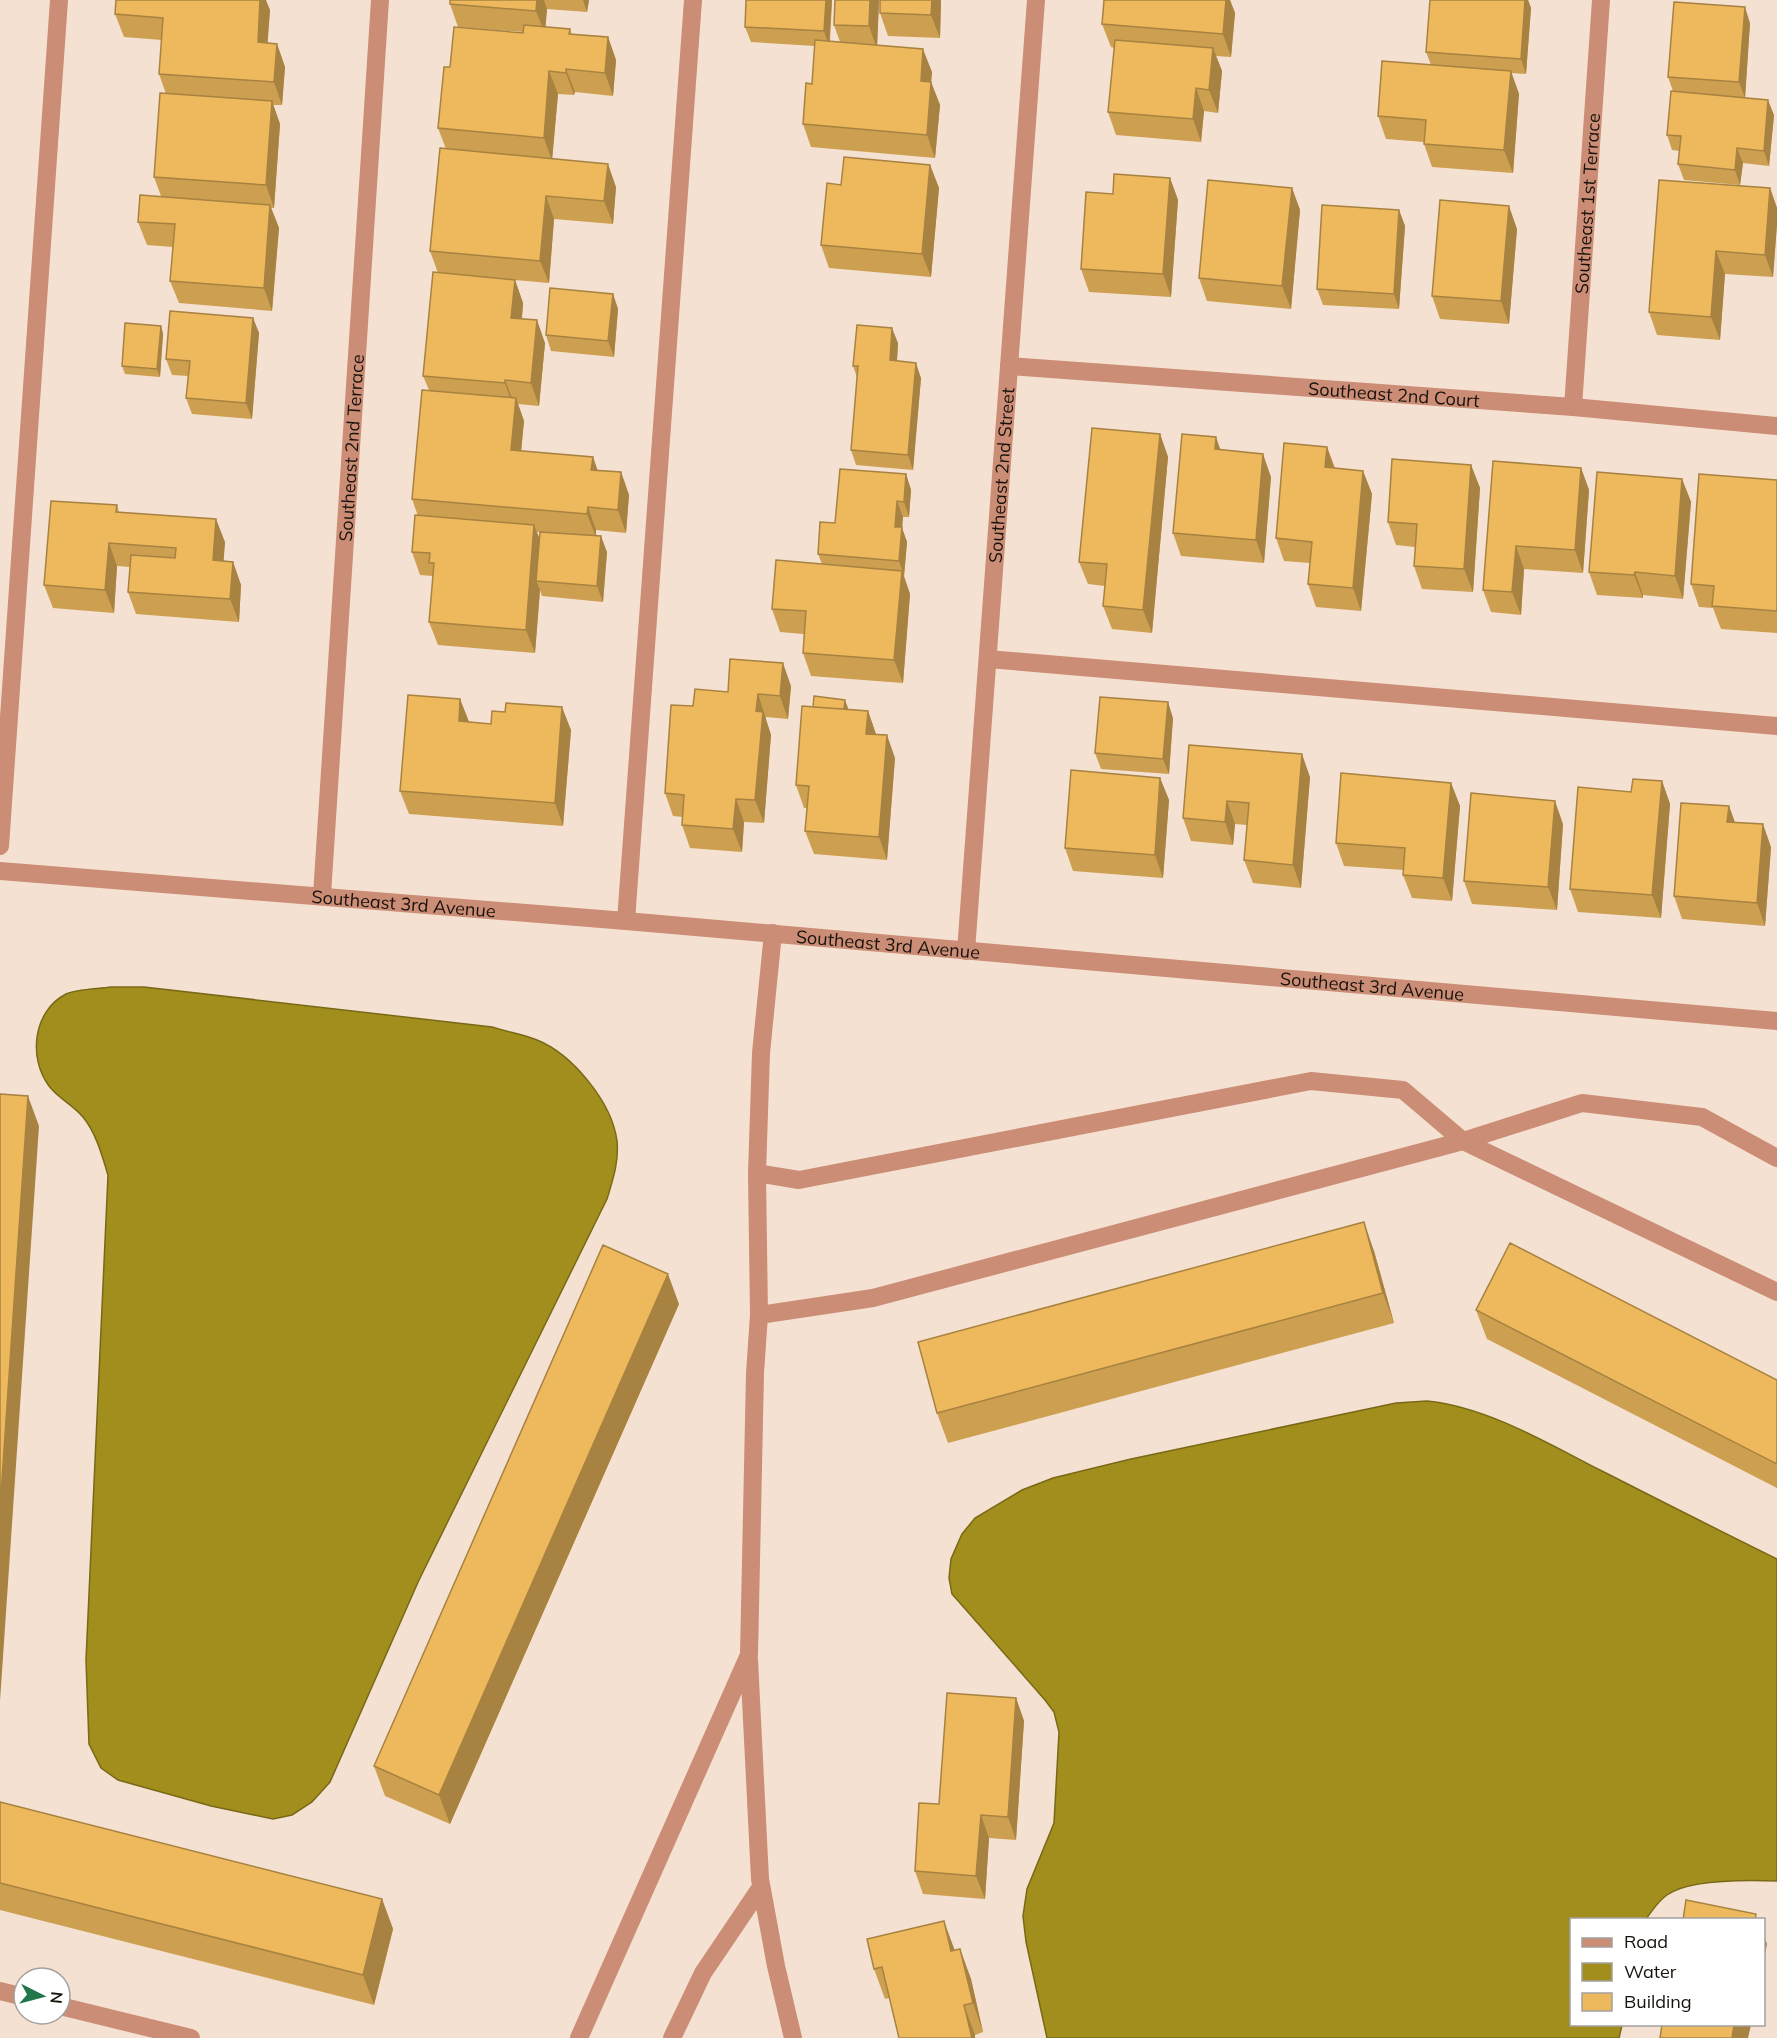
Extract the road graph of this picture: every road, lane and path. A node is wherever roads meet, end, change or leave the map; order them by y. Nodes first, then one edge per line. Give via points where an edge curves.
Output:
1 (59, 0) edge
2 (380, 0) edge
3 (693, 0) edge
4 (1036, 0) edge
5 (1601, 0) edge
6 (1009, 366) junction
7 (1573, 407) junction
8 (1777, 426) edge
9 (988, 659) junction
10 (1777, 726) edge
11 (0, 846) edge
12 (0, 871) edge
13 (322, 895) junction
14 (626, 921) junction
15 (773, 933) junction
16 (966, 951) junction
17 (1777, 1021) edge
18 (1463, 1141) junction
19 (1777, 1158) edge
20 (757, 1173) junction
21 (1777, 1292) edge
22 (759, 1315) junction
23 (749, 1655) junction
24 (761, 1887) junction
25 (72, 2009) edge
26 (191, 2038) edge
27 (579, 2038) edge
28 (672, 2038) edge
29 (793, 2038) edge

1 - 11 street
2 - 13 street, Southeast 2nd Terrace
3 - 14 street
4 - 6 street, Southeast 2nd Street
5 - 7 street, Southeast 1st Terrace
6 - 7 street, Southeast 2nd Court
6 - 9 street, Southeast 2nd Street
7 - 8 street, Southeast 2nd Court
9 - 10 street
9 - 16 street, Southeast 2nd Street
12 - 13 street, Southeast 3rd Avenue
13 - 14 street, Southeast 3rd Avenue
14 - 15 street, Southeast 3rd Avenue
15 - 16 street, Southeast 3rd Avenue
15 - 20 street via 761,1053
16 - 17 street, Southeast 3rd Avenue
18 - 19 street via 1582,1103 1702,1116
18 - 20 street via 1403,1090 1311,1081 799,1180
18 - 21 street
18 - 22 street via 873,1298
20 - 22 street
22 - 23 street
23 - 24 street
23 - 27 street
24 - 28 street via 703,1973
24 - 29 street
25 - 26 street

